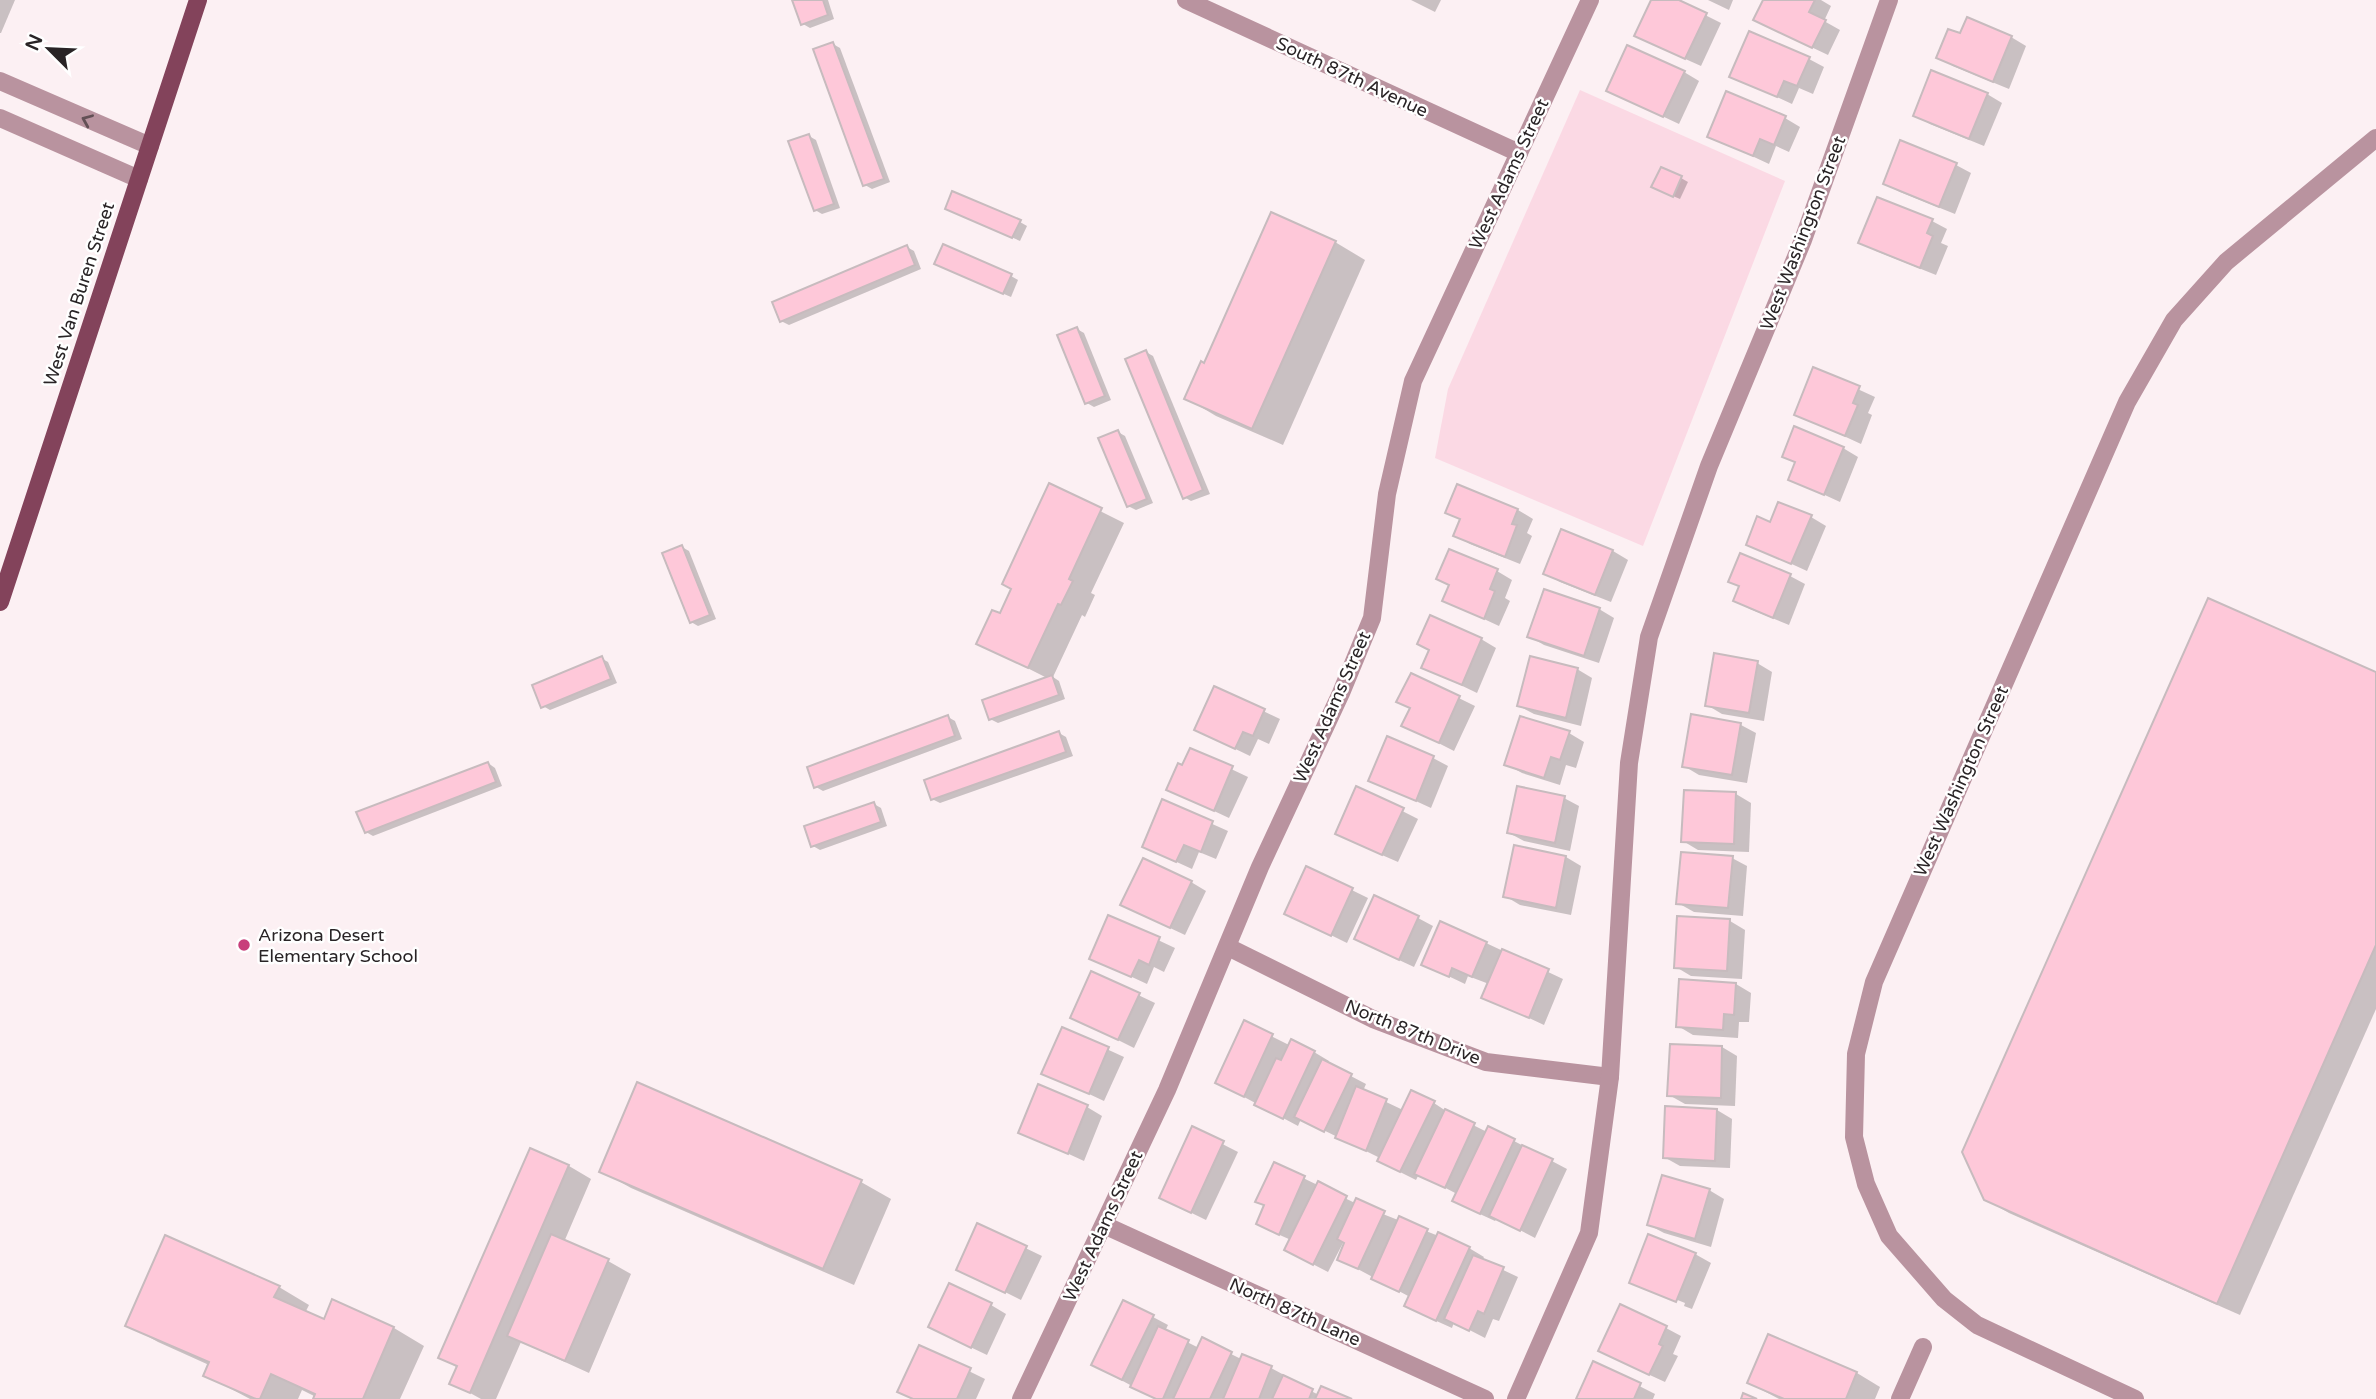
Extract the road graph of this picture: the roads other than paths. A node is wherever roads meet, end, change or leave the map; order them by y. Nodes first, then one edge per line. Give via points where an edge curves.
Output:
1 (198, 0) edge
2 (1186, 0) edge
3 (1590, 0) edge
4 (1889, 0) edge
5 (0, 81) edge
6 (0, 118) edge
7 (2376, 138) edge
8 (150, 146) junction
9 (1519, 153) junction
10 (139, 179) junction
11 (0, 602) edge
12 (1228, 947) junction
13 (1610, 1077) junction
14 (1104, 1225) junction
15 (1923, 1347) dead end
16 (1021, 1399) edge
17 (1485, 1399) edge
18 (1516, 1399) edge
19 (1900, 1399) edge
20 (2135, 1399) edge

1 - 8 main road, West Van Buren Street
2 - 9 street, South 87th Avenue
3 - 9 street, West Adams Street
4 - 13 street, West Washington Street via 1803,240 1709,466 1648,637 1629,764
8 -> 5 street
6 - 10 street
7 - 20 street, West Washington Street via 2226,262 2174,320 2127,402 1874,982 1856,1054 1854,1137 1889,1236 1944,1299 1977,1325
8 - 10 main road, West Van Buren Street
9 - 12 street, West Adams Street via 1413,381 1387,494 1372,618
10 - 11 main road, West Van Buren Street
12 - 13 street, North 87th Drive via 1373,1019 1486,1062
12 - 14 street, West Adams Street
13 - 18 street, West Washington Street via 1589,1233
14 - 16 street, West Adams Street
14 - 17 street, North 87th Lane
15 - 19 street

